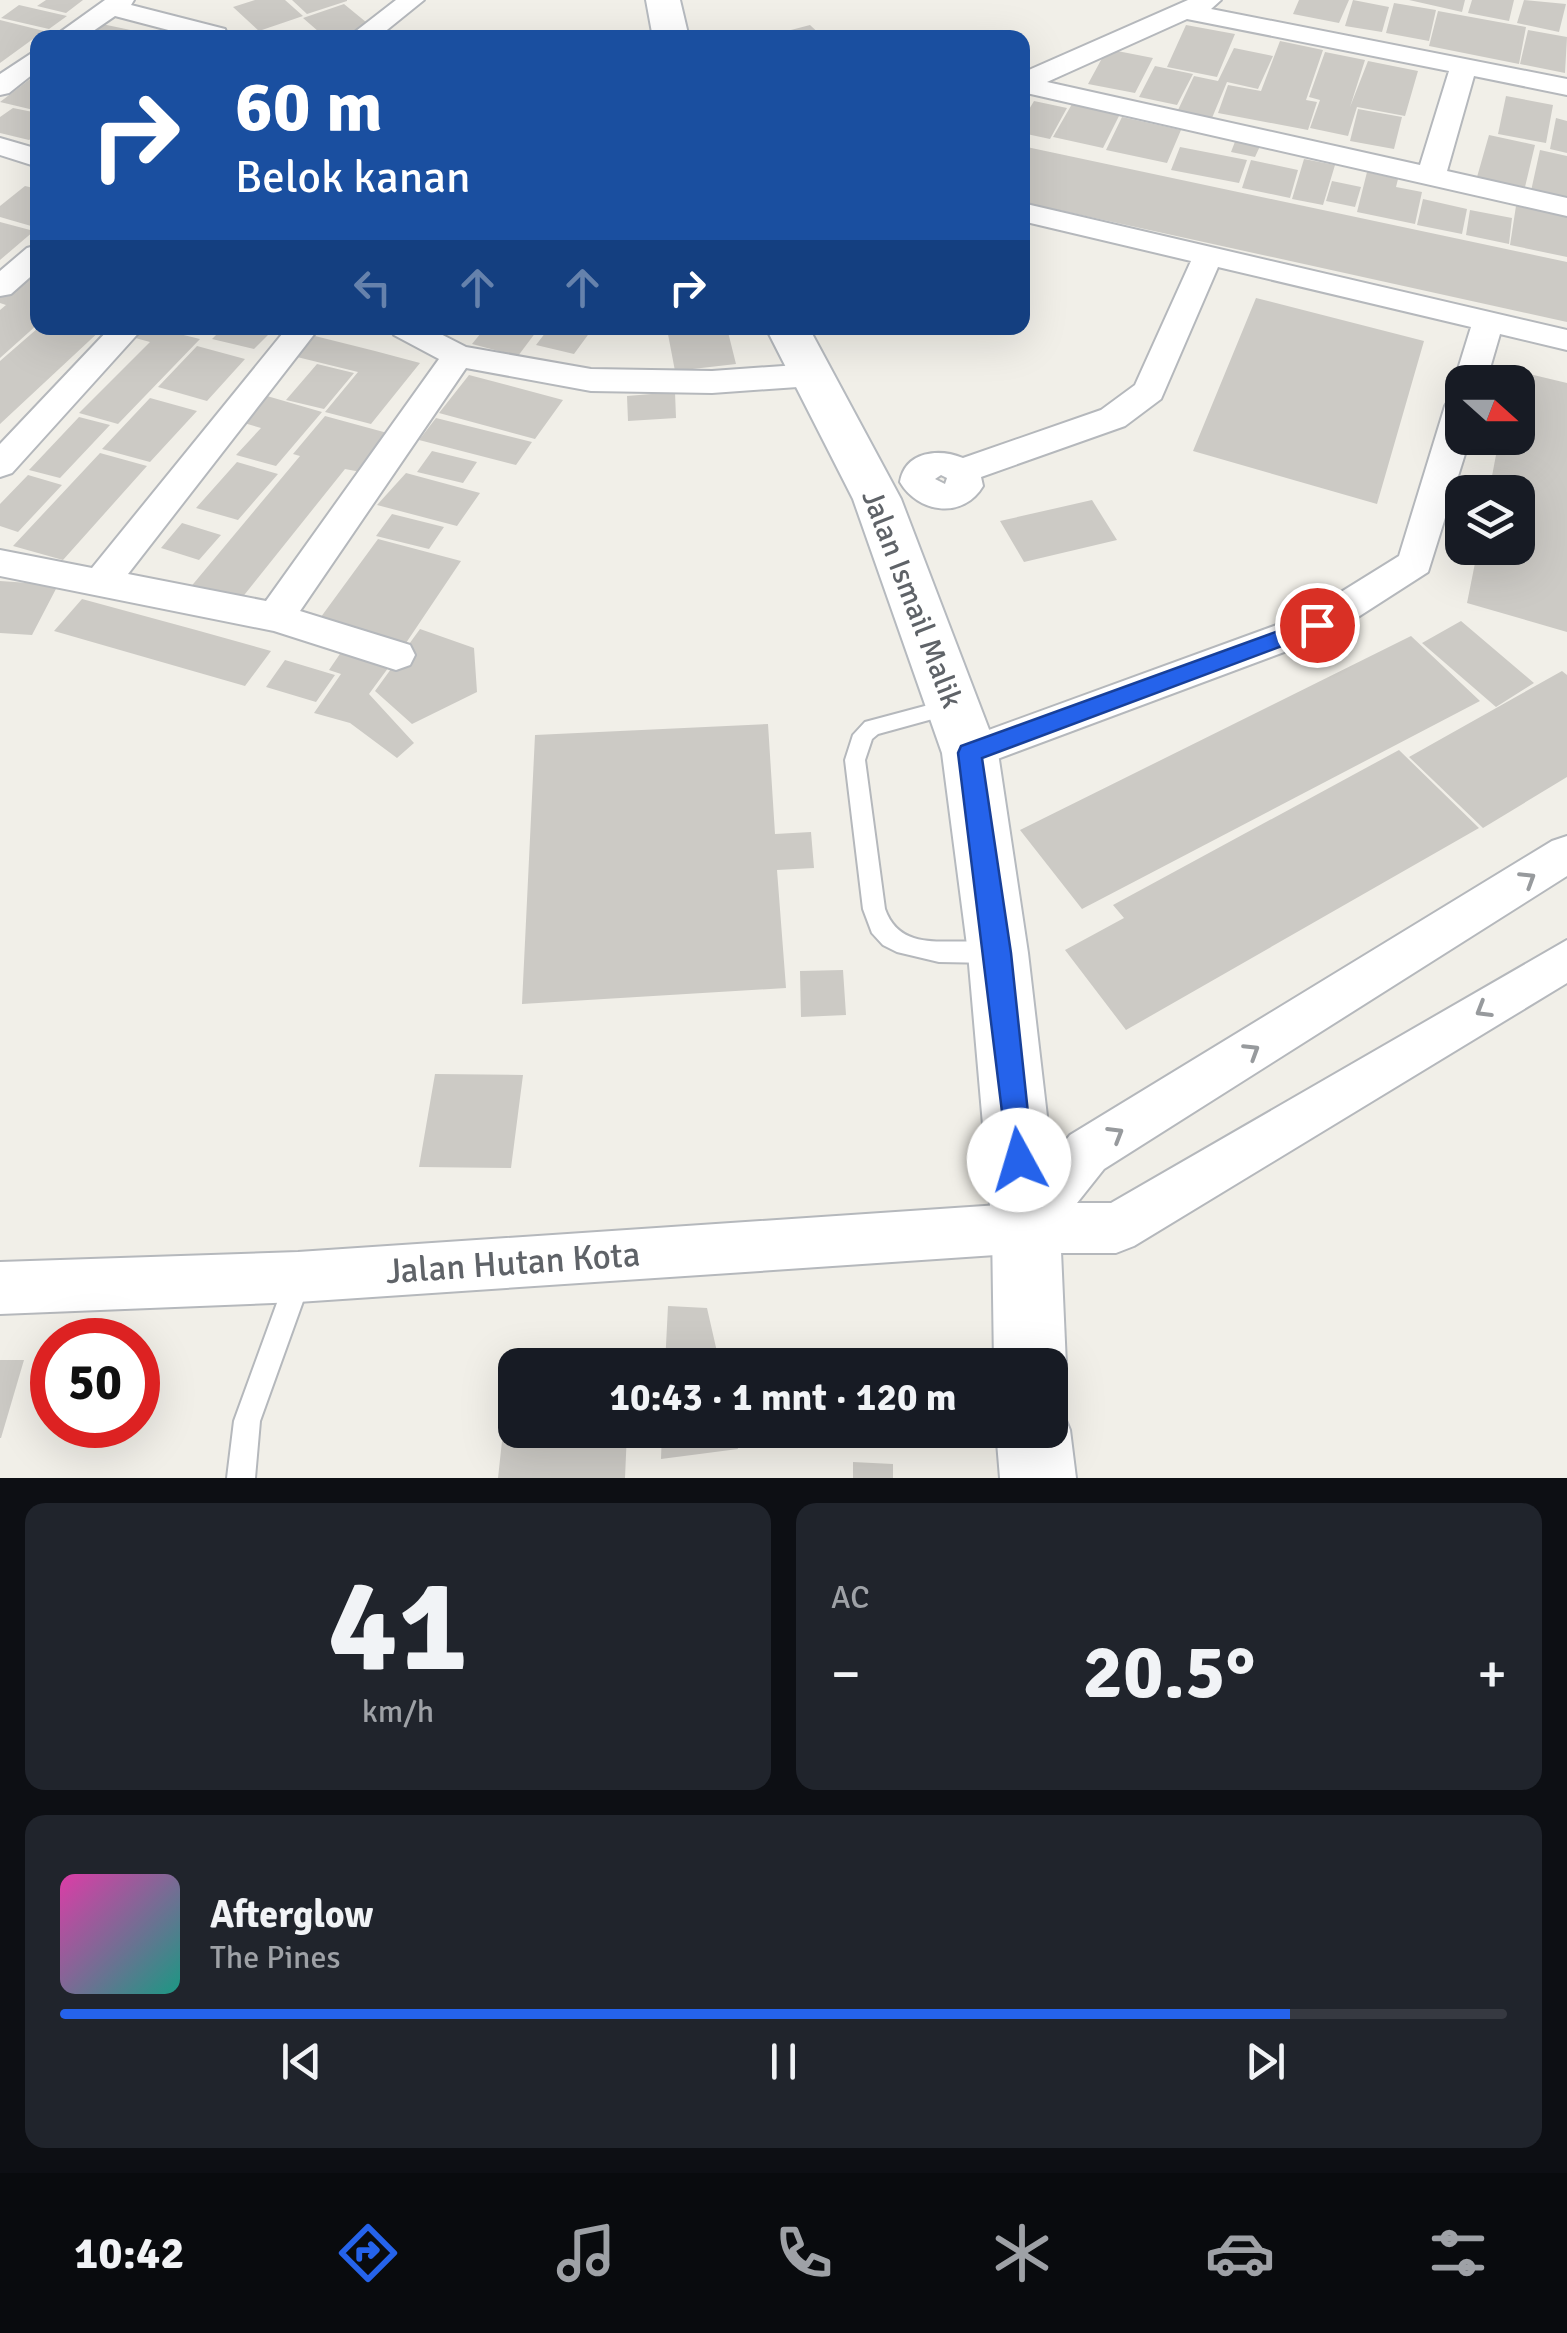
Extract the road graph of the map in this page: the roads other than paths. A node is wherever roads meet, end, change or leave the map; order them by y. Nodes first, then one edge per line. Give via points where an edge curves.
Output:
1 (412, 0) edge
2 (663, 0) edge
3 (116, 4) edge
4 (1196, 5) edge
5 (212, 7) dead end
6 (77, 30) edge
7 (196, 30) edge
8 (214, 30) edge
9 (371, 30) edge
10 (669, 30) edge
11 (30, 63) edge
12 (1464, 66) junction
13 (1030, 80) edge
14 (1030, 86) edge
15 (0, 87) edge
16 (1567, 87) edge
17 (0, 146) edge
18 (30, 156) edge
19 (1430, 176) junction
20 (1567, 207) edge
21 (1030, 214) edge
22 (1208, 256) junction
23 (30, 260) edge
24 (1, 284) edge
25 (1488, 323) junction
26 (120, 335) edge
27 (297, 335) edge
28 (418, 335) edge
29 (1567, 340) edge
30 (799, 351) edge
31 (458, 356) junction
32 (1475, 365) edge
33 (1447, 455) edge
34 (0, 465) edge
35 (899, 494) junction
36 (0, 563) edge
37 (100, 584) junction
38 (275, 618) junction
39 (396, 654) dead end
40 (961, 730) junction
41 (1567, 854) edge
42 (998, 953) junction
43 (1567, 960) edge
44 (1026, 1228) junction
45 (298, 1278) junction
46 (0, 1288) edge
47 (1030, 1348) edge
48 (1035, 1448) edge
49 (241, 1478) edge
50 (1038, 1478) edge

1 - 9 street
2 - 10 main road
3 - 6 street
3 - 7 street
4 - 12 street
4 - 13 street
5 - 8 street
11 - 15 street
12 - 16 street
12 - 19 street
14 - 19 street
17 - 18 street
19 - 20 street
21 - 22 street
22 - 25 street
22 - 35 street via 1149,391 1113,418 962,471 933,464
23 - 24 street
25 - 29 street
25 - 32 street
26 - 34 street
27 - 37 street
28 - 31 street
30 - 31 street via 712,382 590,380
30 - 35 main road, Jalan Ismail Malik
31 - 38 street
33 - 40 street via 1415,563 1317,625
35 - 40 main road, Jalan Ismail Malik
36 - 37 street
37 - 38 street
38 - 39 street
40 - 42 main road, Jalan Ismail Malik
40 - 42 lane via 872,728 858,745 854,760 877,926 906,948
44 -> 41 street via 1086,1152
42 - 44 main road, Jalan Ismail Malik
43 -> 44 street, Jalan Hutan Kota via 1116,1228
44 - 45 street, Jalan Hutan Kota
44 - 47 main road, Jalan Ismail Malik
45 - 46 street, Jalan Hutan Kota
45 - 49 lane via 247,1422
48 - 50 main road

